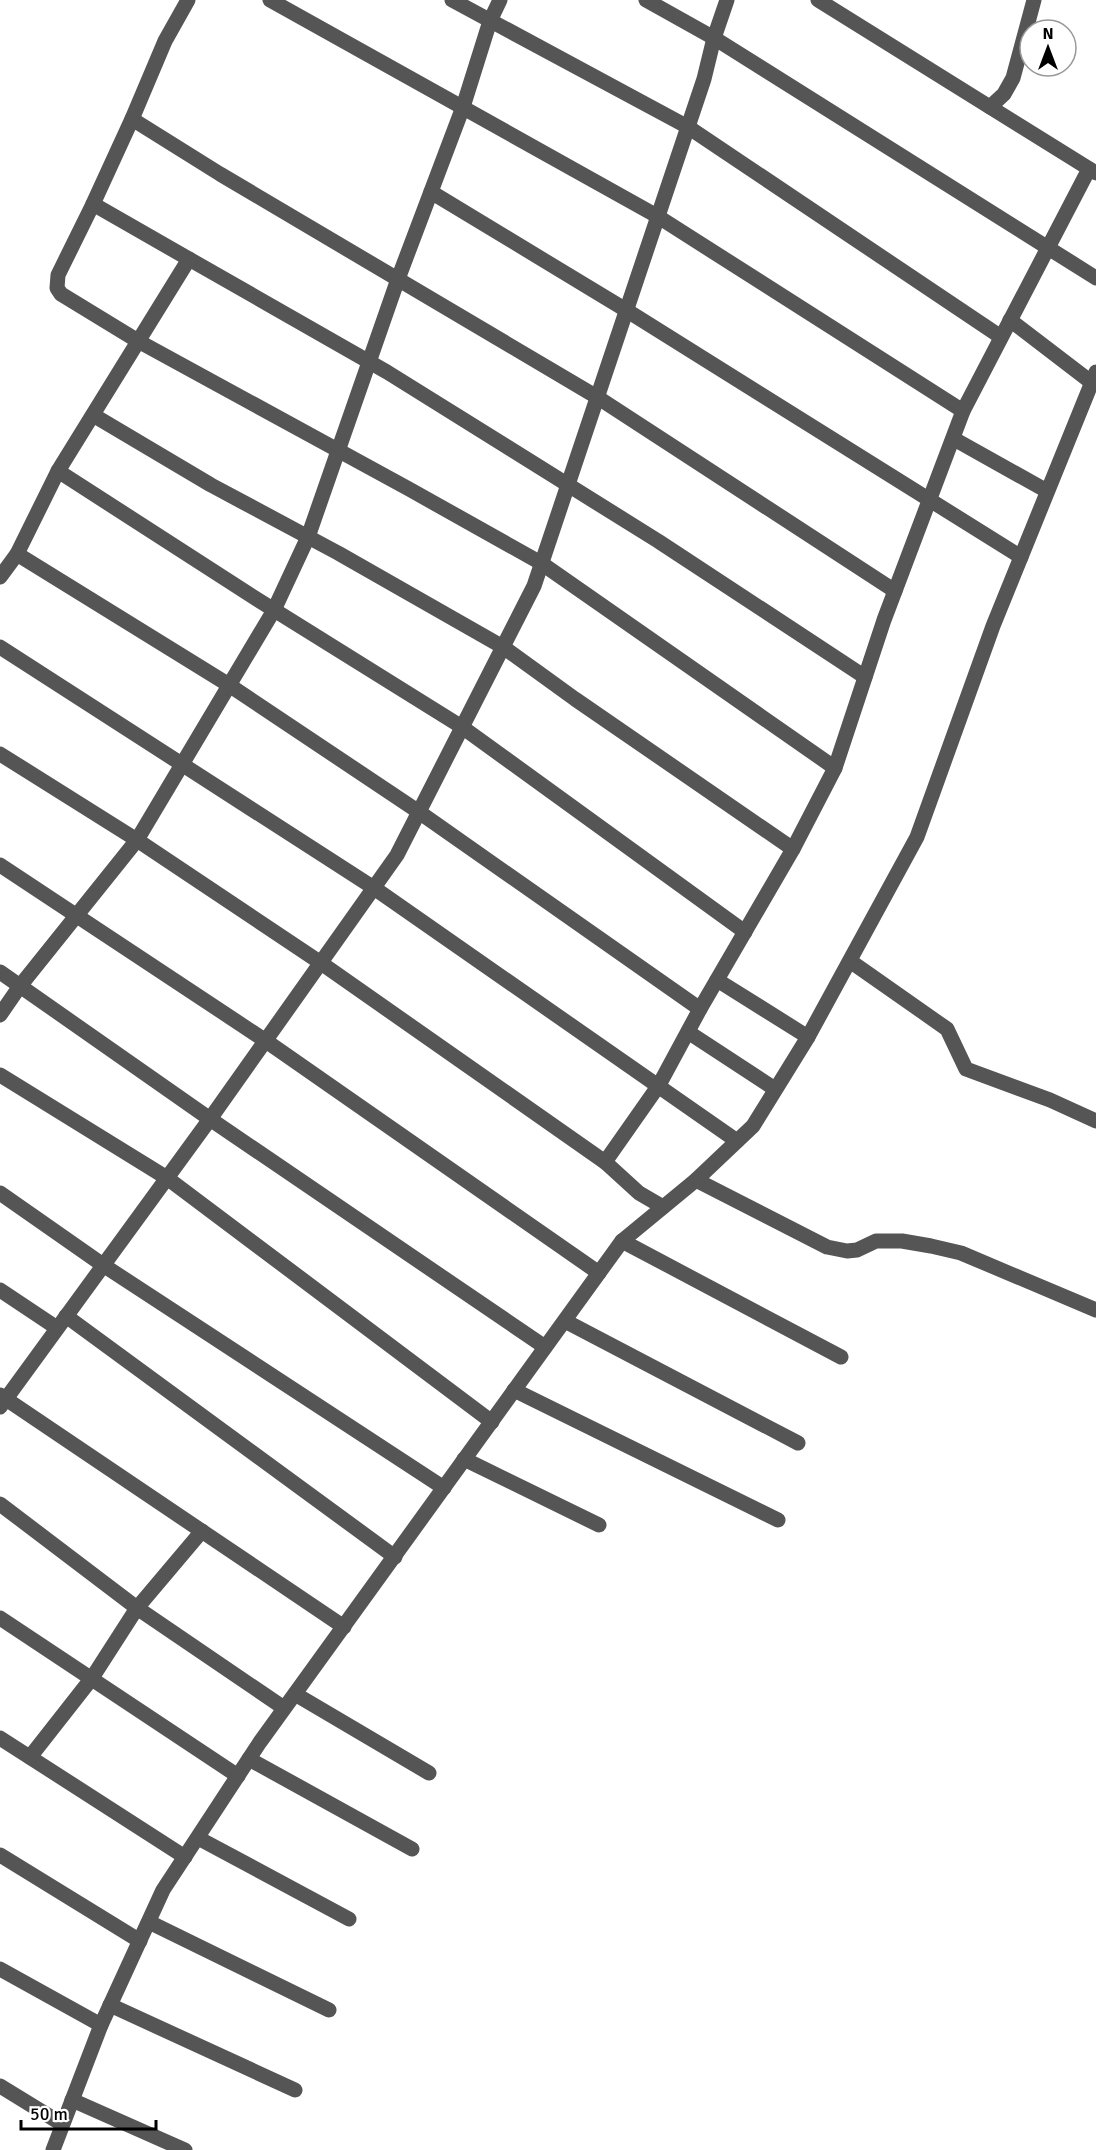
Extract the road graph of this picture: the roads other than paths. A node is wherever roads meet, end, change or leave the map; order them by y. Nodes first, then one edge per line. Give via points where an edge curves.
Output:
1 (188, 0) edge
2 (270, 0) edge
3 (452, 0) edge
4 (500, 0) edge
5 (646, 0) edge
6 (727, 0) edge
7 (819, 0) edge
8 (1034, 0) edge
9 (490, 21) junction
10 (714, 38) junction
11 (463, 106) junction
12 (990, 107) junction
13 (132, 119) junction
14 (688, 127) junction
15 (1093, 171) edge
16 (431, 192) junction
17 (93, 204) junction
18 (657, 216) junction
19 (1047, 249) junction
20 (189, 258) junction
21 (1096, 278) edge
22 (398, 279) junction
23 (626, 310) junction
24 (1010, 320) junction
25 (1001, 337) junction
26 (138, 341) junction
27 (370, 363) junction
28 (1093, 377) edge
29 (597, 397) junction
30 (963, 411) junction
31 (93, 415) junction
32 (954, 439) junction
33 (339, 451) junction
34 (58, 471) junction
35 (567, 486) junction
36 (1047, 491) junction
37 (928, 500) junction
38 (308, 537) junction
39 (16, 554) junction
40 (1020, 557) junction
41 (541, 563) junction
42 (0, 577) edge
43 (895, 591) junction
44 (274, 610) junction
45 (503, 646) junction
46 (0, 647) edge
47 (865, 677) junction
48 (229, 685) junction
49 (462, 727) junction
50 (0, 754) edge
51 (181, 764) junction
52 (835, 768) junction
53 (419, 812) junction
54 (136, 840) junction
55 (793, 849) junction
56 (0, 865) edge
57 (374, 888) junction
58 (77, 916) junction
59 (745, 932) junction
60 (850, 961) junction
61 (321, 963) junction
62 (0, 972) edge
63 (717, 980) junction
64 (20, 986) junction
65 (700, 1009) junction
66 (0, 1015) edge
67 (688, 1032) junction
68 (808, 1037) junction
69 (266, 1041) junction
70 (0, 1075) edge
71 (659, 1085) junction
72 (775, 1089) junction
73 (210, 1119) junction
74 (1096, 1121) edge
75 (737, 1141) junction
76 (605, 1162) junction
77 (167, 1178) junction
78 (696, 1180) junction
79 (0, 1193) edge
80 (663, 1207) junction
81 (622, 1241) junction
82 (103, 1266) junction
83 (599, 1273) junction
84 (0, 1290) edge
85 (1096, 1311) edge
86 (565, 1321) junction
87 (62, 1322) junction
88 (545, 1347) junction
89 (841, 1357) dead end
90 (514, 1390) junction
91 (2, 1400) edge
92 (492, 1422) junction
93 (798, 1443) dead end
94 (465, 1460) junction
95 (444, 1488) junction
96 (0, 1504) edge
97 (778, 1520) dead end
98 (599, 1525) dead end
99 (202, 1531) junction
100 (394, 1557) junction
101 (137, 1608) junction
102 (0, 1618) edge
103 (344, 1627) junction
104 (92, 1678) junction
105 (295, 1694) junction
106 (285, 1708) junction
107 (0, 1738) edge
108 (30, 1757) junction
109 (249, 1759) junction
110 (429, 1773) dead end
111 (238, 1776) junction
112 (198, 1838) junction
113 (412, 1849) dead end
114 (0, 1855) edge
115 (185, 1857) junction
116 (350, 1919) dead end
117 (149, 1922) junction
118 (140, 1941) junction
119 (0, 1969) edge
120 (110, 2005) junction
121 (329, 2010) dead end
122 (101, 2025) junction
123 (0, 2086) edge
124 (295, 2090) dead end
125 (72, 2100) junction
126 (62, 2124) junction
127 (53, 2150) edge
128 (184, 2150) edge

1 - 13 street via 165,41
2 - 11 street
3 - 9 street
4 - 9 street
5 - 10 street
6 - 10 street
7 - 12 street
8 - 12 street via 1013,78
9 - 11 street
9 - 14 street
10 - 14 street
10 - 19 street
11 - 16 street
11 - 18 street
12 - 15 street
13 - 17 street
13 - 22 street
14 - 18 street
14 - 25 street
15 - 19 street
16 - 22 street
16 - 23 street
17 - 20 street
17 - 26 street via 61,268 57,288
18 - 23 street
18 - 30 street
19 - 21 street
19 - 24 street
20 - 26 street
20 - 27 street
22 - 27 street
22 - 29 street
23 - 29 street
23 - 37 street
24 - 25 street
24 - 28 street
25 - 30 street
26 - 31 street
26 - 33 street
27 - 33 street
27 - 35 street
28 - 36 street
29 - 35 street
29 - 43 street
30 - 32 street
31 - 34 street
31 - 38 street
32 - 36 street
32 - 37 street
33 - 38 street
33 - 41 street
34 - 39 street
34 - 44 street
35 - 41 street
35 - 47 street
36 - 40 street
37 - 40 street
37 - 43 street
38 - 44 street
38 - 45 street
39 - 42 street
39 - 48 street
40 - 60 street via 917,837
41 - 45 street via 534,586
41 - 52 street
43 - 47 street
44 - 48 street
44 - 49 street
45 - 49 street
45 - 55 street
46 - 51 street
47 - 52 street
48 - 51 street
48 - 53 street
49 - 53 street
49 - 59 street
50 - 54 street
51 - 54 street
51 - 57 street
52 - 55 street
53 - 57 street
53 - 65 street
54 - 58 street
54 - 61 street
55 - 59 street
56 - 58 street
57 - 61 street
57 - 71 street
58 - 64 street
58 - 69 street
59 - 63 street
60 - 68 street
60 - 74 street via 947,1029 966,1069
61 - 69 street
61 - 76 street
62 - 64 street
63 - 65 street
63 - 68 street
64 - 66 street
64 - 73 street
65 - 67 street
67 - 71 street
67 - 72 street
68 - 72 street
69 - 73 street
69 - 83 street
70 - 77 street
71 - 75 street
71 - 76 street
72 - 75 street via 753,1126
73 - 77 street
73 - 88 street
75 - 78 street
76 - 80 street via 639,1193
77 - 82 street
77 - 92 street
78 - 80 street
78 - 85 street via 827,1247 847,1251 876,1241 902,1241 961,1253
79 - 82 street
80 - 81 street
81 - 83 street
81 - 89 street
82 - 87 street
82 - 95 street
83 - 86 street
84 - 87 street
86 - 88 street
86 - 93 street
87 - 91 street
87 - 100 street
88 - 90 street
90 - 92 street
90 - 97 street
91 - 99 street
92 - 94 street
94 - 95 street
94 - 98 street
95 - 100 street
96 - 101 street
99 - 101 street
99 - 103 street
100 - 103 street
101 - 104 street
101 - 106 street
102 - 104 street
103 - 105 street
104 - 108 street
104 - 111 street
105 - 106 street
105 - 110 street
106 - 109 street
107 - 108 street
108 - 115 street
109 - 111 street
109 - 113 street
111 - 112 street
112 - 115 street
112 - 116 street
114 - 118 street
115 - 117 street via 163,1890
117 - 118 street
117 - 121 street
118 - 120 street
119 - 122 street
120 - 122 street
120 - 124 street
122 - 125 street
123 - 126 street
125 - 126 street
125 - 128 street
126 - 127 street

